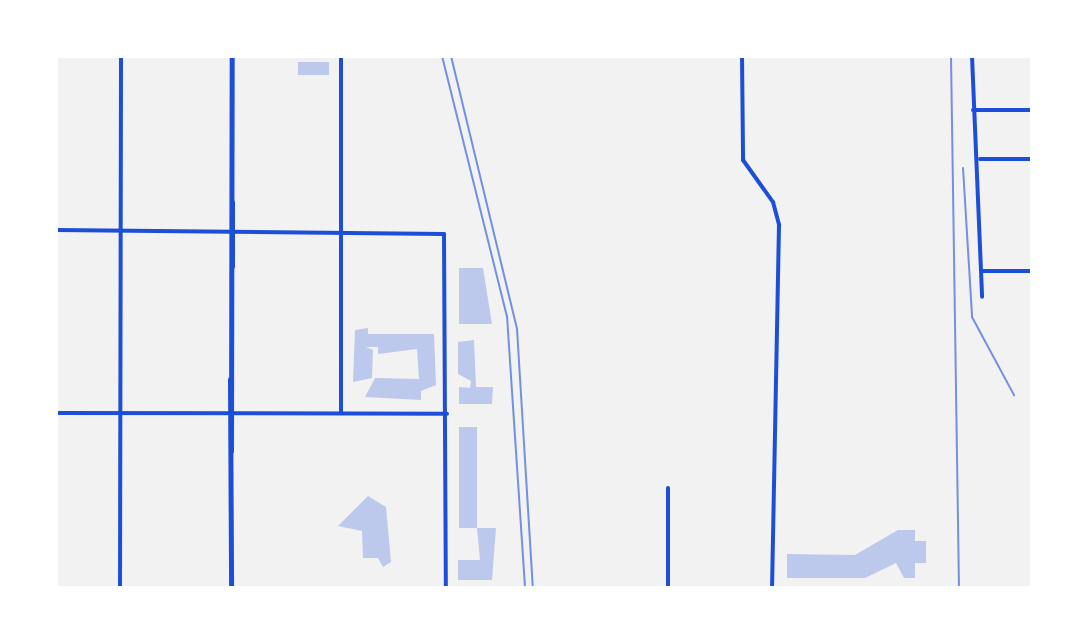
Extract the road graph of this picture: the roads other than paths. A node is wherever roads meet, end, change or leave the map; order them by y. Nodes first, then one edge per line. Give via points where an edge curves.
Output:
1 (121, 56) edge
2 (232, 56) edge
3 (341, 56) edge
4 (742, 56) edge
5 (972, 56) edge
6 (973, 110) junction
7 (1032, 110) edge
8 (980, 159) junction
9 (1032, 159) edge
10 (231, 201) junction
11 (56, 230) edge
12 (121, 230) junction
13 (227, 230) junction
14 (236, 230) junction
15 (341, 231) junction
16 (231, 267) junction
17 (982, 271) junction
18 (1032, 271) edge
19 (982, 297) dead end
20 (231, 374) junction
21 (56, 413) edge
22 (121, 413) junction
23 (227, 413) junction
24 (235, 413) junction
25 (341, 413) junction
26 (447, 414) junction
27 (231, 451) junction
28 (668, 488) dead end
29 (120, 588) edge
30 (231, 588) edge
31 (446, 588) edge
32 (668, 588) edge
33 (772, 588) edge

1 - 12 street
2 - 10 street
3 - 15 street
4 - 33 street via 743,160 773,202 779,225
5 - 6 street
6 - 7 street
6 - 8 street via 973,151
8 - 9 street
8 - 17 street
10 - 13 street
10 - 14 street
11 - 12 street
12 - 13 street
12 - 22 street
13 - 14 street
13 - 16 street
14 - 15 street
14 - 16 street
15 - 25 street
15 - 26 street via 444,234
16 - 20 street
17 - 18 street
17 - 19 street
20 - 23 street
20 - 24 street
21 - 22 street
22 - 23 street
22 - 29 street
23 - 24 street
23 - 27 street
24 - 25 street
24 - 27 street
25 - 26 street
26 - 31 street
27 - 30 street
28 - 32 street

